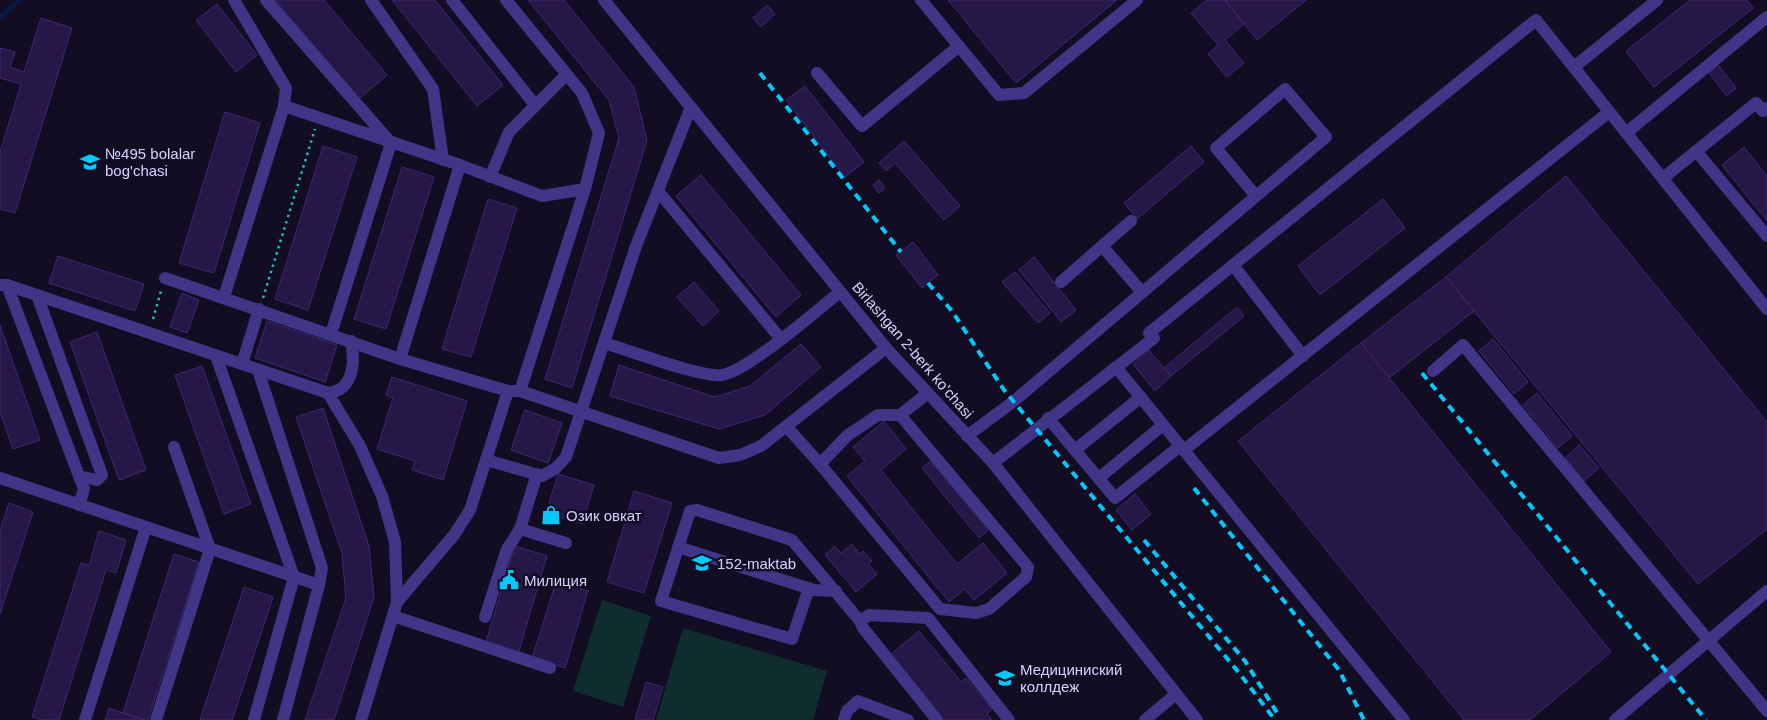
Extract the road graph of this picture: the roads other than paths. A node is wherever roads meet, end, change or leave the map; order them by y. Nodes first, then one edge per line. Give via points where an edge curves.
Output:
1 (234, 0) edge
2 (266, 0) edge
3 (371, 0) edge
4 (452, 0) edge
5 (506, 0) edge
6 (604, 0) edge
7 (921, 0) edge
8 (1137, 0) edge
9 (1657, 0) edge
10 (1767, 17) edge
11 (958, 46) junction
12 (1574, 67) junction
13 (817, 73) dead end
14 (566, 75) junction
15 (535, 105) junction
16 (284, 106) junction
17 (691, 107) junction
18 (1767, 108) edge
19 (1609, 112) junction
20 (1626, 133) junction
21 (391, 143) junction
22 (1696, 151) junction
23 (443, 160) junction
24 (460, 165) junction
25 (490, 176) junction
26 (1663, 178) junction
27 (585, 189) junction
28 (658, 190) junction
29 (1256, 196) junction
30 (1131, 222) dead end
31 (1767, 236) edge
32 (1102, 246) junction
33 (1233, 266) junction
34 (165, 278) road end
35 (1061, 282) dead end
36 (3, 285) edge
37 (840, 292) junction
38 (1142, 292) junction
39 (38, 296) junction
40 (224, 297) junction
41 (259, 309) junction
42 (1767, 309) edge
43 (331, 334) junction
44 (780, 338) junction
45 (351, 341) junction
46 (604, 342) junction
47 (886, 348) junction
48 (216, 356) junction
49 (1303, 356) junction
50 (400, 359) junction
51 (242, 364) junction
52 (1116, 367) junction
53 (258, 370) junction
54 (1433, 371) dead end
55 (514, 391) junction
56 (328, 393) junction
57 (928, 393) junction
58 (1141, 398) junction
59 (582, 412) junction
60 (900, 415) junction
61 (1048, 418) junction
62 (1163, 425) junction
63 (786, 426) junction
64 (967, 436) junction
65 (174, 447) dead end
66 (1182, 448) junction
67 (1075, 450) junction
68 (486, 460) junction
69 (993, 462) junction
70 (820, 464) junction
71 (537, 474) junction
72 (80, 476) junction
73 (0, 478) edge
74 (1099, 478) junction
75 (79, 505) junction
76 (146, 527) junction
77 (520, 529) junction
78 (566, 543) dead end
79 (678, 547) junction
80 (210, 549) junction
81 (294, 577) junction
82 (319, 585) junction
83 (809, 588) junction
84 (836, 591) junction
85 (1767, 591) edge
86 (397, 602) junction
87 (393, 616) junction
88 (485, 618) dead end
89 (860, 621) junction
90 (1709, 639) junction
91 (550, 668) dead end
92 (1176, 694) junction
93 (1767, 711) edge
94 (85, 720) edge
95 (156, 720) edge
96 (254, 720) edge
97 (283, 720) edge
98 (361, 720) edge
99 (844, 720) edge
100 (907, 720) edge
101 (937, 720) edge
102 (1009, 720) edge
103 (1145, 720) edge
104 (1197, 720) edge
105 (1404, 720) edge
106 (1616, 720) edge

1 - 16 street via 286,88
2 - 21 street
3 - 23 street via 433,89
4 - 15 street
5 - 14 street
6 - 17 street, Birlashgan 2-berk ko'chasi
7 - 11 street
8 - 11 street via 1024,92 999,95
9 - 12 street
10 - 20 street
11 - 13 street via 862,126
12 - 19 street
12 - 33 street via 1536,20
14 - 15 street
14 - 27 street via 582,93 599,133
15 - 25 street via 509,132
16 - 21 street
16 - 40 street
17 - 28 street
17 - 37 street, Birlashgan 2-berk ko'chasi
18 - 22 street via 1763,111 1756,103
19 - 20 street
19 - 49 street
20 - 26 street
21 - 23 street
21 - 43 street
22 - 26 street
22 - 31 street
23 - 24 street
24 - 25 street
24 - 50 street
25 - 27 street via 542,196
26 - 42 street
27 - 55 street
28 - 44 street
28 - 46 street
29 - 29 street via 1326,137 1285,89 1216,148
29 - 38 street
30 - 32 street
32 - 35 street
32 - 38 street
33 - 49 street
33 - 52 street via 1149,333 1154,338
34 - 40 street
36 - 39 street
36 - 72 street
37 - 44 street
37 - 47 street, Birlashgan 2-berk ko'chasi
38 - 64 street via 1014,401
39 - 48 street
39 - 72 street via 102,475 97,480
40 - 41 street
41 - 43 street
41 - 51 street
43 - 45 street
44 - 46 street via 743,367 722,375 703,373
45 - 50 street
45 - 56 street via 355,357 349,376 343,387
46 - 59 street
47 - 57 street, Birlashgan 2-berk ko'chasi
47 - 63 street
48 - 51 street
48 - 81 street
49 - 66 street
50 - 55 street
51 - 53 street
52 - 58 street
52 - 61 street
53 - 56 street
53 - 82 street via 322,568
54 - 90 street via 1463,345
55 - 59 street
55 - 68 street
56 - 86 street via 360,446 382,496 395,542
57 - 60 street
57 - 64 street, Birlashgan 2-berk ko'chasi
58 - 62 street
58 - 67 street
59 - 63 street via 719,458 740,455 761,446
59 - 71 street via 566,458 542,476
60 - 70 street via 878,415 848,435
60 - 70 street via 1028,567 1026,577 989,609 976,613 940,609
61 - 67 street
61 - 69 street
62 - 66 street
62 - 74 street
63 - 70 street
64 - 69 street, Birlashgan 2-berk ko'chasi
65 - 80 street
66 - 74 street via 1115,498
66 - 105 street
67 - 74 street
68 - 71 street
68 - 86 street via 470,510 454,535
69 - 92 street, Birlashgan 2-berk ko'chasi
71 - 77 street
72 - 75 street via 84,489
73 - 75 street
75 - 76 street
76 - 80 street
76 - 94 street
77 - 78 street
77 - 88 street via 507,550
79 - 83 street
79 - 83 street via 661,601 792,639
79 - 84 street via 690,511 697,510 792,540
80 - 81 street
80 - 95 street
81 - 82 street
81 - 96 street
82 - 97 street
83 - 84 street
84 - 89 street
85 - 90 street
86 - 87 street
87 - 91 street
87 - 98 street
89 - 101 street
89 - 102 street via 869,615 928,618
90 - 93 street
90 - 106 street
92 - 103 street
92 - 104 street, Birlashgan 2-berk ko'chasi
99 - 100 street via 847,711 858,702

